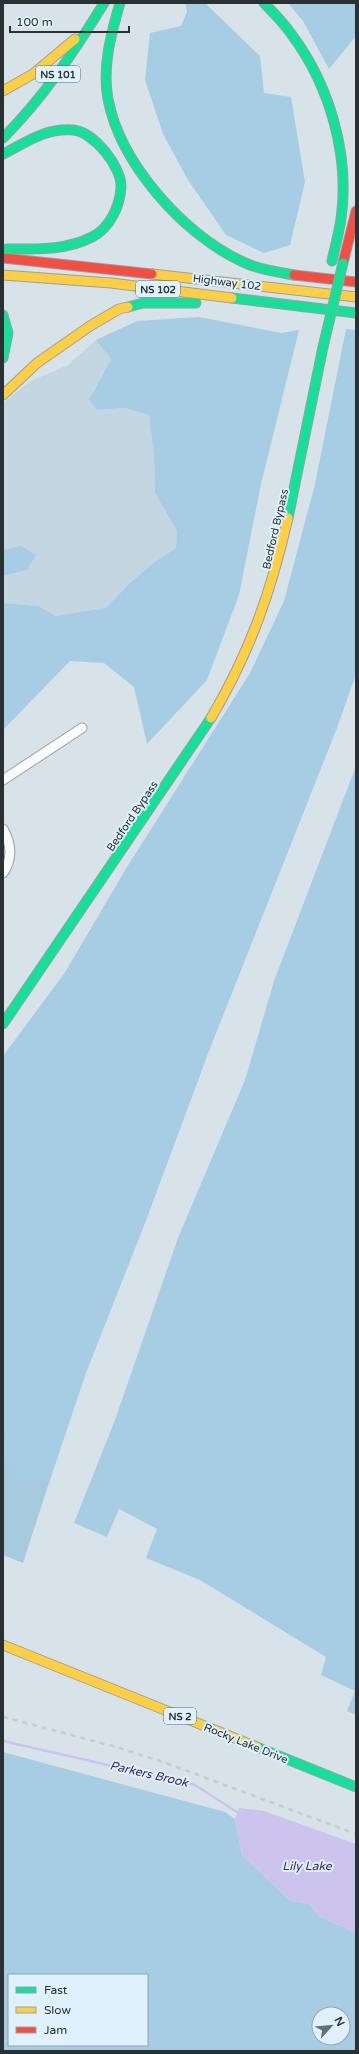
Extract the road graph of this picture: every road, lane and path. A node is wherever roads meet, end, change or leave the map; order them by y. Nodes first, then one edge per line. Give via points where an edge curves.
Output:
1 (95, 3) edge
2 (104, 3) edge
3 (120, 3) edge
4 (264, 3) edge
5 (75, 39) junction
6 (3, 90) edge
7 (3, 130) edge
8 (3, 138) edge
9 (3, 154) edge
10 (356, 211) edge
11 (3, 249) edge
12 (3, 258) edge
13 (3, 275) edge
14 (356, 282) edge
15 (356, 297) edge
16 (312, 307) junction
17 (356, 313) edge
18 (3, 315) edge
19 (319, 346) junction
20 (3, 358) edge
21 (3, 395) edge
22 (290, 458) dead end
23 (276, 527) dead end
24 (219, 684) dead end
25 (82, 728) dead end
26 (3, 780) edge
27 (3, 829) edge
28 (111, 848) dead end
29 (3, 873) edge
30 (3, 1007) edge
31 (3, 1024) edge
32 (3, 1645) edge
33 (356, 1788) edge

1 - 5 main road, NS 101
2 - 8 main road, NS 101 via 50,85
3 - 14 main road via 108,41 108,99 115,128 126,149 163,200 189,228 227,256 263,269
4 - 19 main road, Bedford Bypass via 296,39 315,74 335,122 343,171 342,214
5 - 6 main road via 33,74
5 - 7 main road, NS 101 via 48,77
9 - 11 main road via 48,131 76,130 96,140 114,162 121,186 114,217 93,237 57,249
10 - 19 main road, Bedford Bypass, bridge
12 - 15 main road, Highway 102 / NS 102
13 - 16 main road, Highway 102 / NS 102 via 111,284
16 - 17 main road, Highway 102 / NS 102
16 - 21 main road via 166,302 143,303 119,309 37,363
18 - 20 main road via 8,333
19 - 22 main road, Bedford Bypass
19 - 31 main road, Bedford Bypass via 278,556 257,625 234,680 210,720
23 - 24 main road, Bedford Bypass via 258,600 245,634
25 - 26 street
27 - 29 street via 10,844 10,854
28 - 30 main road, Bedford Bypass
32 - 33 main road, Rocky Lake Drive / NS 2

